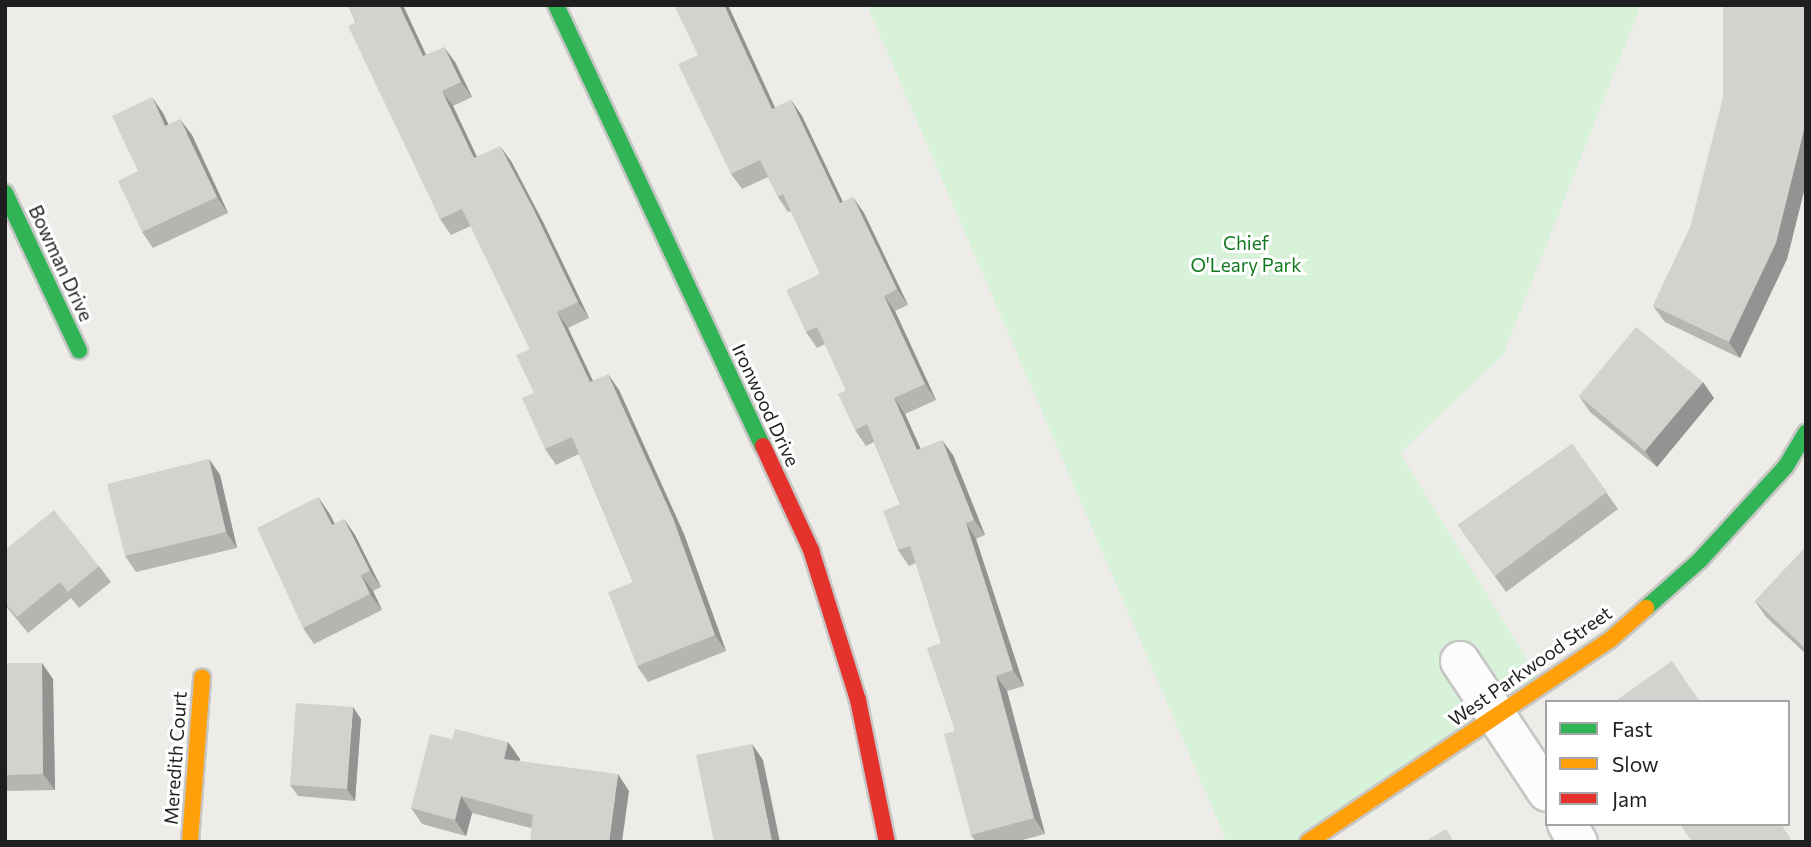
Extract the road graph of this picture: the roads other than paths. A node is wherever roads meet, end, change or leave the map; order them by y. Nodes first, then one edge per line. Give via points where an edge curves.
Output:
1 (556, 5) edge
2 (5, 193) edge
3 (79, 351) dead end
4 (1806, 433) edge
5 (1460, 661) dead end
6 (202, 677) dead end
7 (1499, 715) junction
8 (1545, 789) edge
9 (1568, 826) edge
10 (190, 842) edge
11 (887, 842) edge
12 (1308, 842) edge
13 (1577, 842) edge

1 - 11 street, Ironwood Drive via 811,550 858,700
2 - 3 street, Bowman Drive
4 - 7 street, West Parkwood Street via 1786,466 1700,560 1611,639
5 - 7 street
6 - 10 street, Meredith Court
7 - 8 street
7 - 12 street, West Parkwood Street
9 - 13 street

